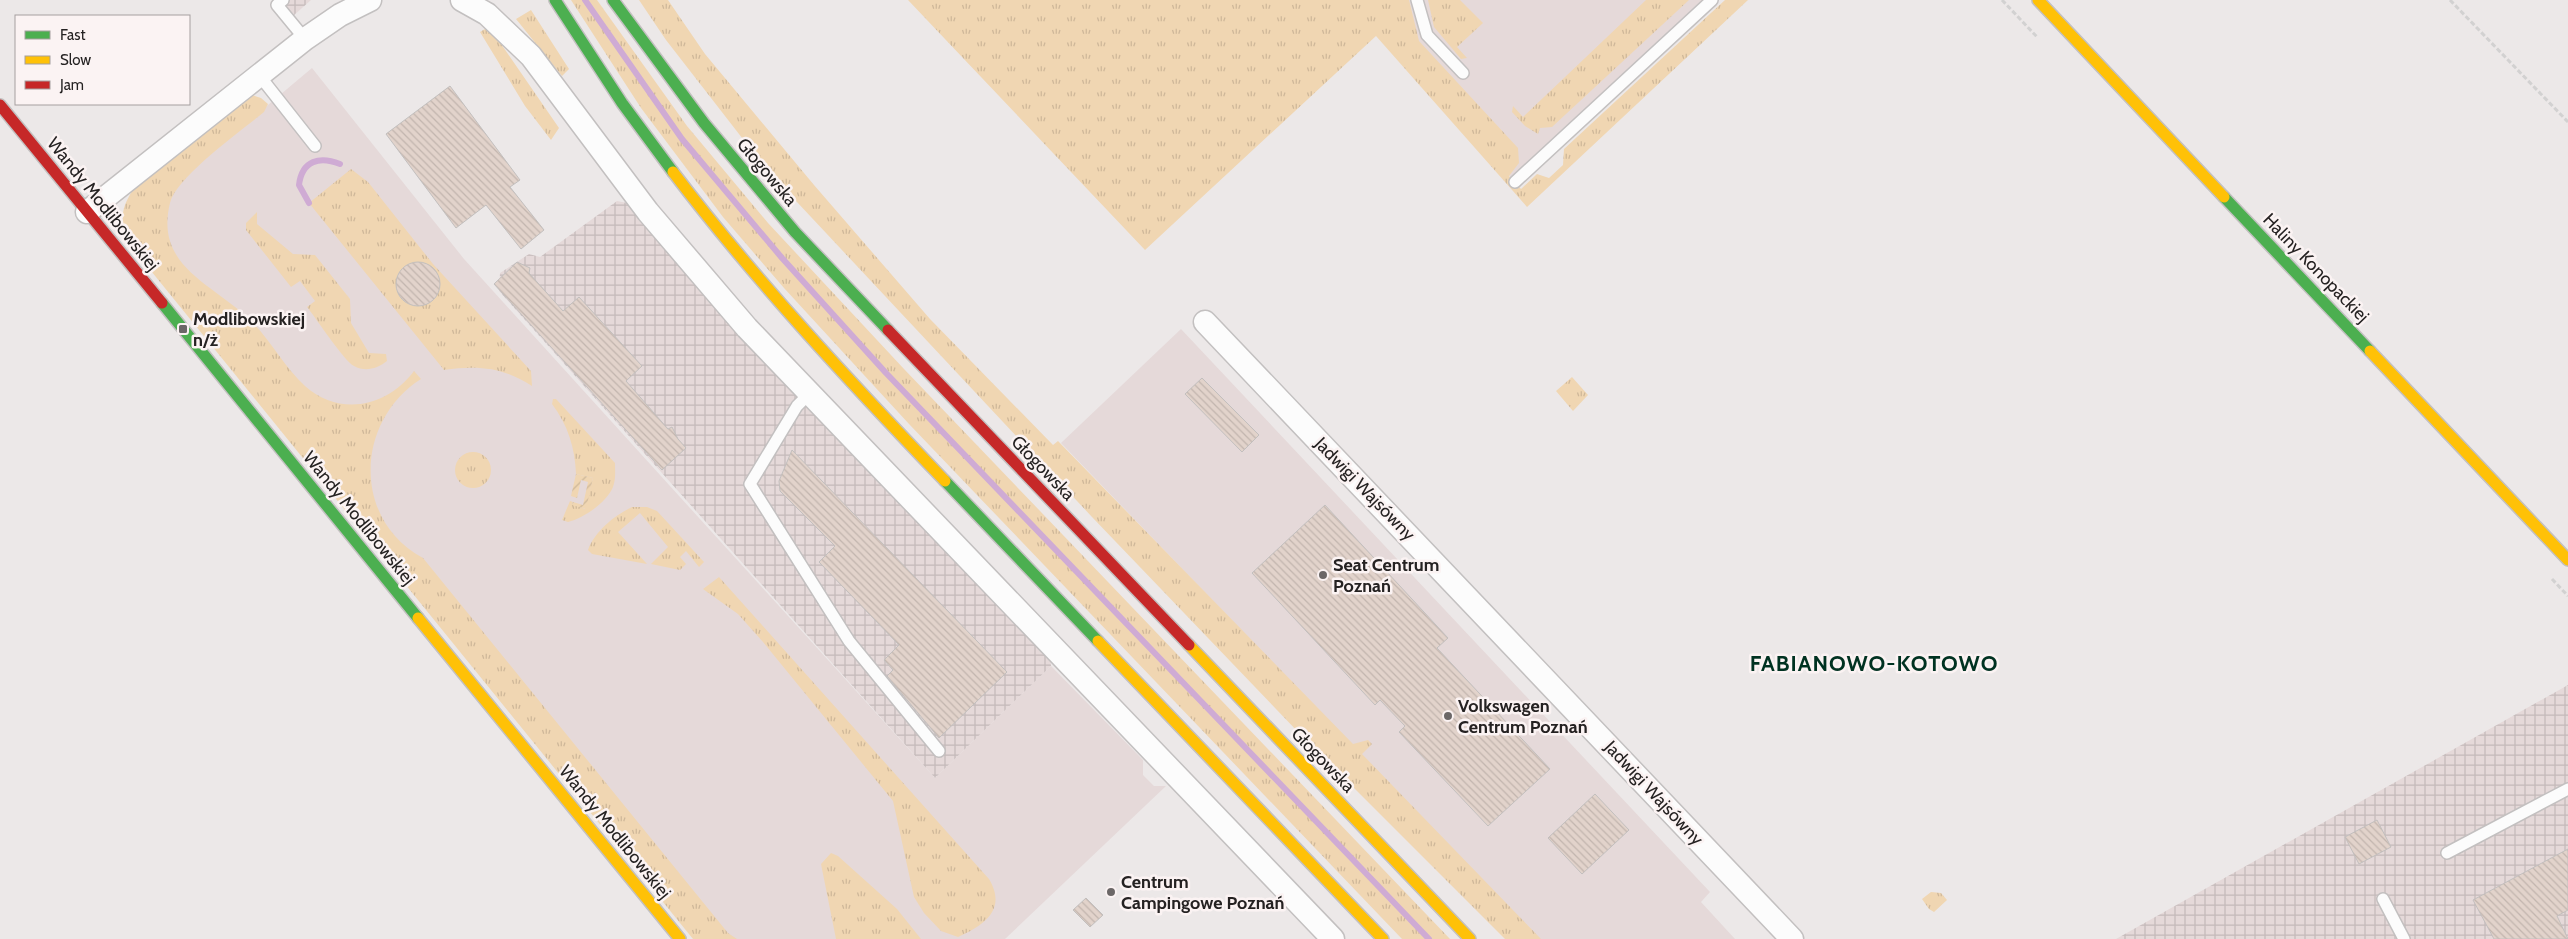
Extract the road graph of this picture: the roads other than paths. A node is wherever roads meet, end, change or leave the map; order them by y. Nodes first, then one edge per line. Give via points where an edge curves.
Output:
1 (370, 0) edge
2 (462, 0) edge
3 (554, 0) edge
4 (614, 0) edge
5 (1417, 0) edge
6 (1712, 0) edge
7 (2038, 0) edge
8 (278, 2) edge
9 (305, 39) junction
10 (1463, 73) dead end
11 (259, 76) junction
12 (0, 104) edge
13 (0, 109) edge
14 (11, 120) junction
15 (315, 146) dead end
16 (1515, 182) dead end
17 (87, 212) junction
18 (1205, 322) dead end
19 (810, 393) junction
20 (2568, 560) edge
21 (939, 751) dead end
22 (2568, 790) edge
23 (2447, 853) dead end
24 (2383, 899) dead end
25 (680, 939) edge
26 (1333, 939) edge
27 (1383, 939) edge
28 (1470, 939) edge
29 (1792, 939) edge
30 (2404, 939) edge

1 - 9 street via 340,15
2 - 19 street via 487,14 531,56 676,246 747,328
3 - 27 main road via 647,140 775,300 853,386
4 - 28 main road, Głogowska via 704,123 795,232
5 - 10 lane via 1427,36
6 - 16 lane
7 - 20 main road, Haliny Konopackiej
8 - 9 lane
9 - 11 street
11 - 15 lane
11 - 17 street
12 - 14 main road, Wandy Modlibowskiej
13 - 14 main road, Wandy Modlibowskiej
14 - 17 main road, Wandy Modlibowskiej
17 - 25 main road, Wandy Modlibowskiej
18 - 29 street, Jadwigi Wajsówny
19 - 21 lane via 797,406 750,484 848,641
19 - 26 street
22 - 23 lane
24 - 30 lane

